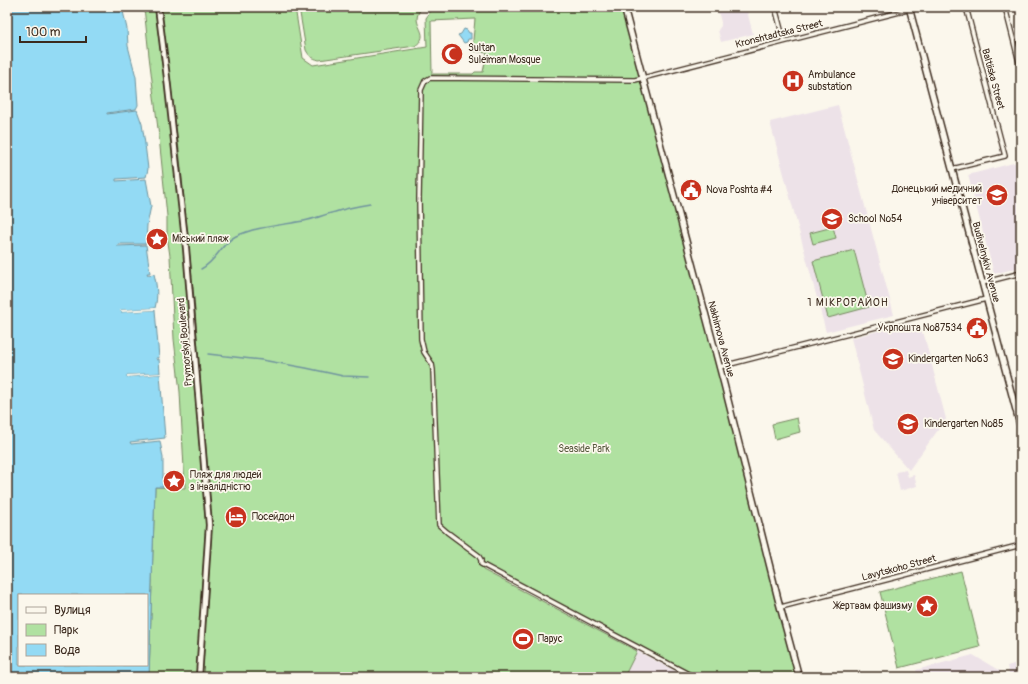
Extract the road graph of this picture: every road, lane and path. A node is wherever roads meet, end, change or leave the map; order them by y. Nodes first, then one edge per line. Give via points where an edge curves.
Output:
1 (158, 7) edge
2 (624, 7) edge
3 (776, 7) edge
4 (919, 7) edge
5 (966, 7) edge
6 (1005, 7) edge
7 (910, 8) edge
8 (784, 41) junction
9 (1021, 70) edge
10 (643, 78) junction
11 (952, 170) junction
12 (1021, 273) edge
13 (982, 283) junction
14 (986, 299) junction
15 (719, 367) junction
16 (1021, 429) edge
17 (1021, 545) edge
18 (781, 607) junction
19 (199, 677) edge
20 (694, 677) edge
21 (799, 677) edge

1 - 19 street, Prymorskyi Boulevard via 186,248 209,525
2 - 10 main road, Nakhimova Avenue
3 - 8 street
4 - 7 street, Kronshtadtska Street
5 - 11 street, Baltiiska Street via 1005,156
6 - 9 street
7 - 8 street, Kronshtadtska Street
7 - 11 main road, Budivelnykiv Avenue
8 - 10 street, Kronshtadtska Street
10 - 15 main road, Nakhimova Avenue
10 - 20 street, Kronshtadtska Street via 430,78 425,81 420,94 421,339 433,370 440,527 478,555 481,564
11 - 13 main road, Budivelnykiv Avenue
12 - 13 street
13 - 14 main road, Budivelnykiv Avenue
14 - 15 street
14 - 16 main road, Budivelnykiv Avenue
15 - 18 main road, Nakhimova Avenue
17 - 18 street, Lavytskoho Street
18 - 21 main road, Nakhimova Avenue

